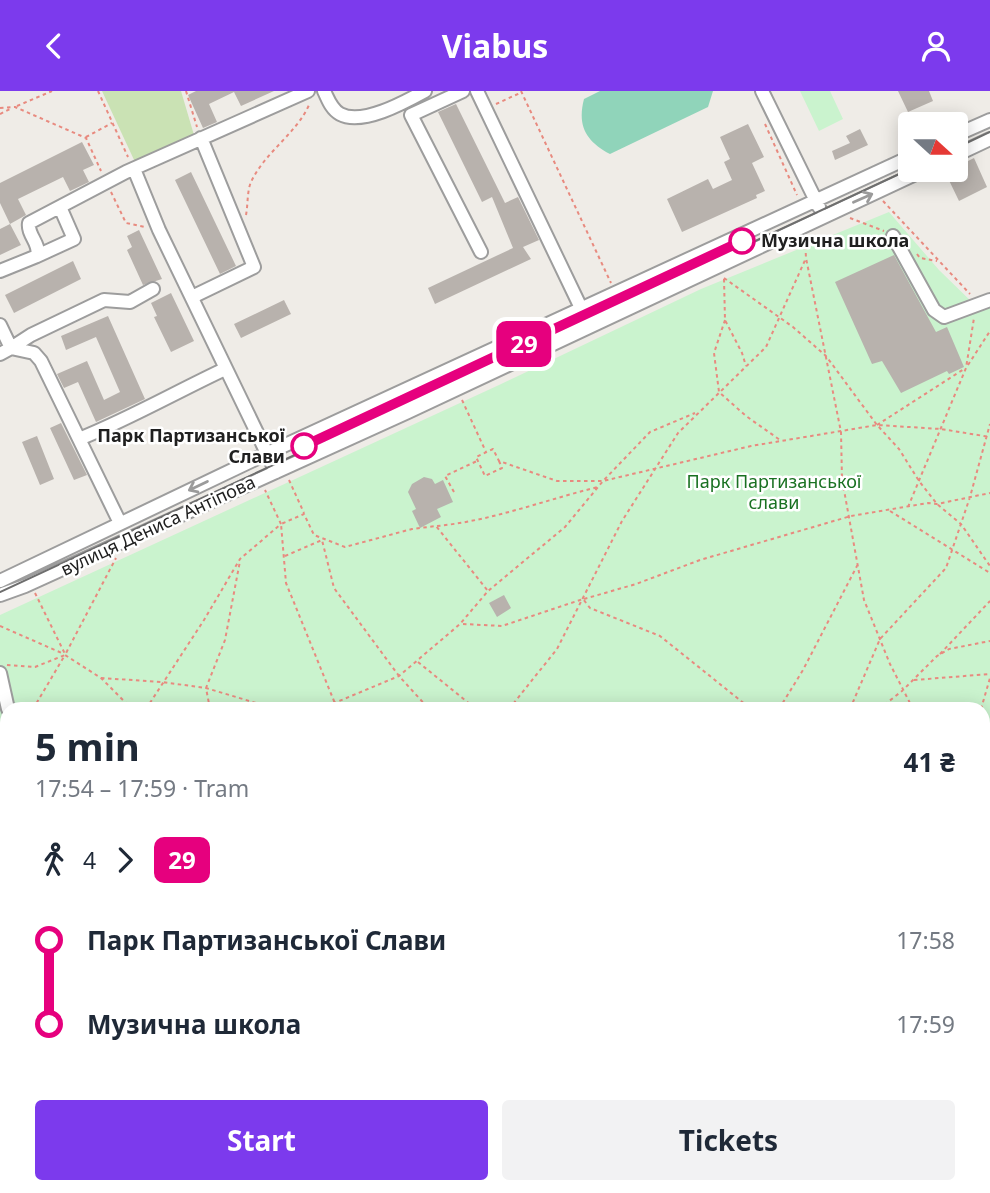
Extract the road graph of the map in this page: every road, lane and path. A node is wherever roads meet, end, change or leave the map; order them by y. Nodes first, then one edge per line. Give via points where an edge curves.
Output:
1 (52, 91) edge
2 (98, 91) edge
3 (187, 91) edge
4 (324, 91) edge
5 (425, 91) edge
6 (463, 91) edge
7 (477, 91) edge
8 (762, 91) edge
9 (521, 92) edge
10 (309, 95) edge
11 (15, 107) junction
12 (0, 108) edge
13 (485, 109) junction
14 (0, 114) edge
15 (990, 120) edge
16 (112, 123) junction
17 (765, 124) dead end
18 (968, 130) edge
19 (86, 138) junction
20 (201, 138) junction
21 (990, 139) edge
22 (968, 149) edge
23 (898, 162) edge
24 (134, 169) junction
25 (107, 182) junction
26 (898, 182) edge
27 (875, 192) junction
28 (797, 197) dead end
29 (816, 200) junction
30 (60, 207) junction
31 (824, 216) junction
32 (801, 227) junction
33 (159, 230) junction
34 (893, 236) dead end
35 (244, 239) junction
36 (481, 251) dead end
37 (37, 256) junction
38 (806, 258) junction
39 (0, 271) edge
40 (723, 272) dead end
41 (724, 278) junction
42 (611, 283) dead end
43 (153, 289) dead end
44 (192, 297) junction
45 (982, 303) edge
46 (581, 308) junction
47 (778, 316) junction
48 (725, 320) junction
49 (0, 325) edge
50 (990, 331) edge
51 (6, 351) edge
52 (827, 356) junction
53 (746, 367) junction
54 (966, 368) junction
55 (225, 369) junction
56 (719, 392) junction
57 (459, 394) dead end
58 (698, 411) junction
59 (990, 424) edge
60 (877, 425) junction
61 (941, 429) junction
62 (841, 432) junction
63 (988, 437) edge
64 (79, 439) junction
65 (781, 440) junction
66 (268, 453) junction
67 (486, 453) junction
68 (478, 461) junction
69 (499, 461) junction
70 (654, 471) junction
71 (282, 474) junction
72 (603, 481) junction
73 (919, 481) junction
74 (598, 487) junction
75 (264, 488) dead end
76 (454, 492) dead end
77 (990, 493) edge
78 (970, 497) junction
79 (937, 504) junction
80 (908, 507) junction
81 (890, 511) junction
82 (304, 514) junction
83 (850, 516) junction
84 (120, 523) junction
85 (281, 524) junction
86 (961, 524) junction
87 (436, 526) junction
88 (321, 540) junction
89 (952, 549) junction
90 (120, 551) dead end
91 (284, 556) junction
92 (240, 559) junction
93 (859, 563) junction
94 (990, 566) edge
95 (990, 573) edge
96 (0, 581) edge
97 (488, 591) junction
98 (35, 592) dead end
99 (0, 595) edge
100 (583, 599) junction
101 (990, 601) edge
102 (460, 624) junction
103 (0, 626) edge
104 (880, 639) junction
105 (990, 641) edge
106 (65, 655) junction
107 (937, 656) junction
108 (417, 661) junction
109 (0, 665) edge
110 (0, 673) edge
111 (399, 676) junction
112 (990, 676) edge
113 (101, 678) junction
114 (913, 681) junction
115 (162, 682) junction
116 (206, 688) junction
117 (902, 691) junction
118 (334, 701) joint
119 (6, 702) edge
120 (37, 702) edge
121 (125, 702) edge
122 (150, 702) edge
123 (209, 702) edge
124 (253, 702) edge
125 (423, 702) edge
126 (467, 702) edge
127 (515, 702) edge
128 (742, 702) edge
129 (783, 702) edge
130 (853, 702) edge
131 (888, 702) edge
132 (909, 702) edge
133 (983, 702) edge

1 - 11 path
2 - 16 path
3 - 20 path
4 - 5 street via 333,109 355,117 377,113
6 - 36 street via 411,115
7 - 13 street
8 - 29 street
9 - 13 path
9 - 42 path
10 - 20 street
10 - 35 path via 303,117 269,154 250,184
11 - 12 path
11 - 14 path
11 - 19 path
13 - 46 street
15 - 18 street
16 - 19 path
16 - 24 path
17 - 28 path
19 - 25 path
20 - 24 street
20 - 35 street
21 - 22 street
23 - 29 street, вулиця Дениса Антіпова
24 - 25 street
24 - 33 street
25 - 30 street
25 - 33 path via 126,223
26 - 27 street, вулиця Дениса Антіпова
31 -> 27 street, вулиця Дениса Антіпова
27 - 45 path
29 - 31 street
29 - 46 street, вулиця Дениса Антіпова
30 - 37 street via 29,223 39,249
30 - 37 street via 74,239
31 - 32 street, вулиця Дениса Антіпова
32 - 38 path
32 - 71 street, вулиця Дениса Антіпова
33 - 44 street
34 - 45 street via 934,310 943,317
35 - 44 street via 253,268
37 - 39 street
38 - 47 path
38 - 52 path
40 - 41 path
41 - 47 path
41 - 48 path
43 - 51 street via 130,302 104,300
44 - 55 street
45 - 54 path
46 - 66 street, вулиця Дениса Антіпова
47 - 52 path
47 - 53 path via 766,347
48 - 53 path
48 - 56 path via 713,353
49 - 51 street
50 - 54 path
51 - 64 street via 34,353 41,361
52 - 60 path
52 - 62 path
53 - 56 path
54 - 60 path
54 - 61 path
55 - 64 street
55 - 66 street
56 - 58 path
56 - 65 path
57 - 67 path
58 - 70 path
58 - 72 path via 650,432
59 - 63 path
60 - 61 path
60 - 62 path
60 - 73 path
61 - 63 path
61 - 73 path
62 - 65 path
62 - 83 path via 842,479
63 - 78 path
64 - 84 street
65 - 70 path
66 - 71 street
66 -> 84 street, вулиця Дениса Антіпова
67 - 68 path via 477,457
67 - 69 path via 493,449
68 - 69 path via 485,476 502,468
68 - 76 path via 445,476
69 - 72 path via 557,481
70 - 72 path
70 - 100 path via 622,521
71 - 82 path
71 - 99 street, вулиця Дениса Антіпова
72 - 74 path
73 - 79 path
73 - 80 path
74 - 87 path via 475,521
74 - 97 path via 565,527
75 - 85 path
77 - 78 path
78 - 79 path
78 - 86 path
79 - 80 path
79 - 86 path
80 - 81 path
81 - 83 path
81 - 89 path
82 - 85 path
82 - 88 path
83 - 93 path
83 - 100 path
84 - 96 street, вулиця Дениса Антіпова
85 - 91 path
85 - 92 path
86 - 89 path
86 - 94 path
87 - 88 path via 345,547
87 - 97 path
88 - 91 path
88 - 111 path via 334,588
89 - 95 path
89 - 104 path via 946,568
90 - 106 path
91 - 118 path via 286,583
92 - 115 path
92 - 116 path via 225,641
93 - 104 path via 864,600
93 - 129 path
97 - 102 path
98 - 106 path
100 - 102 path via 502,626
100 - 127 path via 557,649
100 - 128 path via 590,608 660,636
101 - 107 path
102 - 108 path
103 - 106 path
104 - 117 path
104 - 130 path
105 - 107 path
106 - 109 path via 35,667
106 - 113 path
106 - 120 path
107 - 114 path
108 - 111 path
108 - 126 path
110 - 119 street
111 - 118 path
111 - 125 path
112 - 114 path
112 - 133 path
113 - 115 path
113 - 121 path
114 - 117 path
115 - 116 path
115 - 122 path
116 - 123 path
116 - 124 path
117 - 131 path
117 - 132 path

